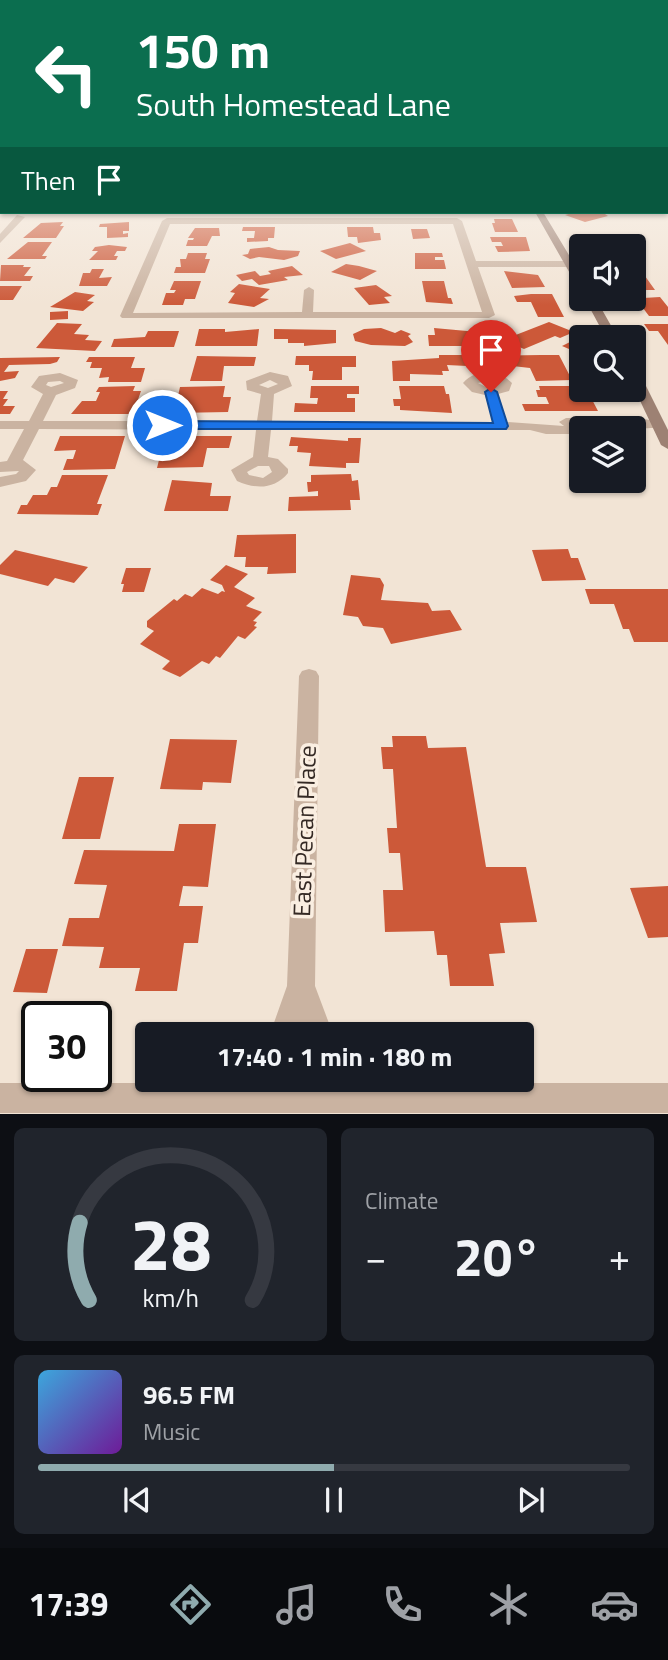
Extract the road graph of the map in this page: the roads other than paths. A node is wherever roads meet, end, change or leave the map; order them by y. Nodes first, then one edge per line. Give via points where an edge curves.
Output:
1 (540, 214) edge
2 (15, 217) dead end
3 (0, 240) edge
4 (470, 261) junction
5 (568, 261) joint
6 (309, 290) dead end
7 (307, 315) junction
8 (51, 392) dead end
9 (268, 392) dead end
10 (491, 392) dead end
11 (646, 402) edge
12 (0, 425) edge
13 (34, 425) junction
14 (264, 425) junction
15 (501, 426) junction
16 (530, 426) junction
17 (657, 426) junction
18 (646, 427) edge
19 (569, 430) edge
20 (668, 445) edge
21 (260, 460) dead end
22 (7, 465) edge
23 (0, 482) edge
24 (309, 676) dead end
25 (301, 986) junction
26 (289, 1022) edge
27 (314, 1022) edge
28 (148, 1092) edge
29 (482, 1092) edge
30 (0, 1098) edge
31 (668, 1098) edge

1 - 5 street
2 - 3 street
4 - 5 street
4 - 7 street via 489,315
4 - 7 street via 457,221 312,225 167,221 126,316
6 - 7 street
8 - 13 street
9 - 14 street
10 - 15 street
11 - 17 street
12 - 13 street
13 - 14 street
13 - 22 street
14 - 15 street
14 - 21 street
15 - 16 street
16 - 17 street via 623,422
16 - 19 street
17 - 18 street
17 - 20 street
22 - 23 street via 27,467 28,473 16,481
24 - 25 street, East Pecan Place
25 - 26 street, East Pecan Place
25 - 27 street, East Pecan Place
28 - 30 street
29 - 31 street

